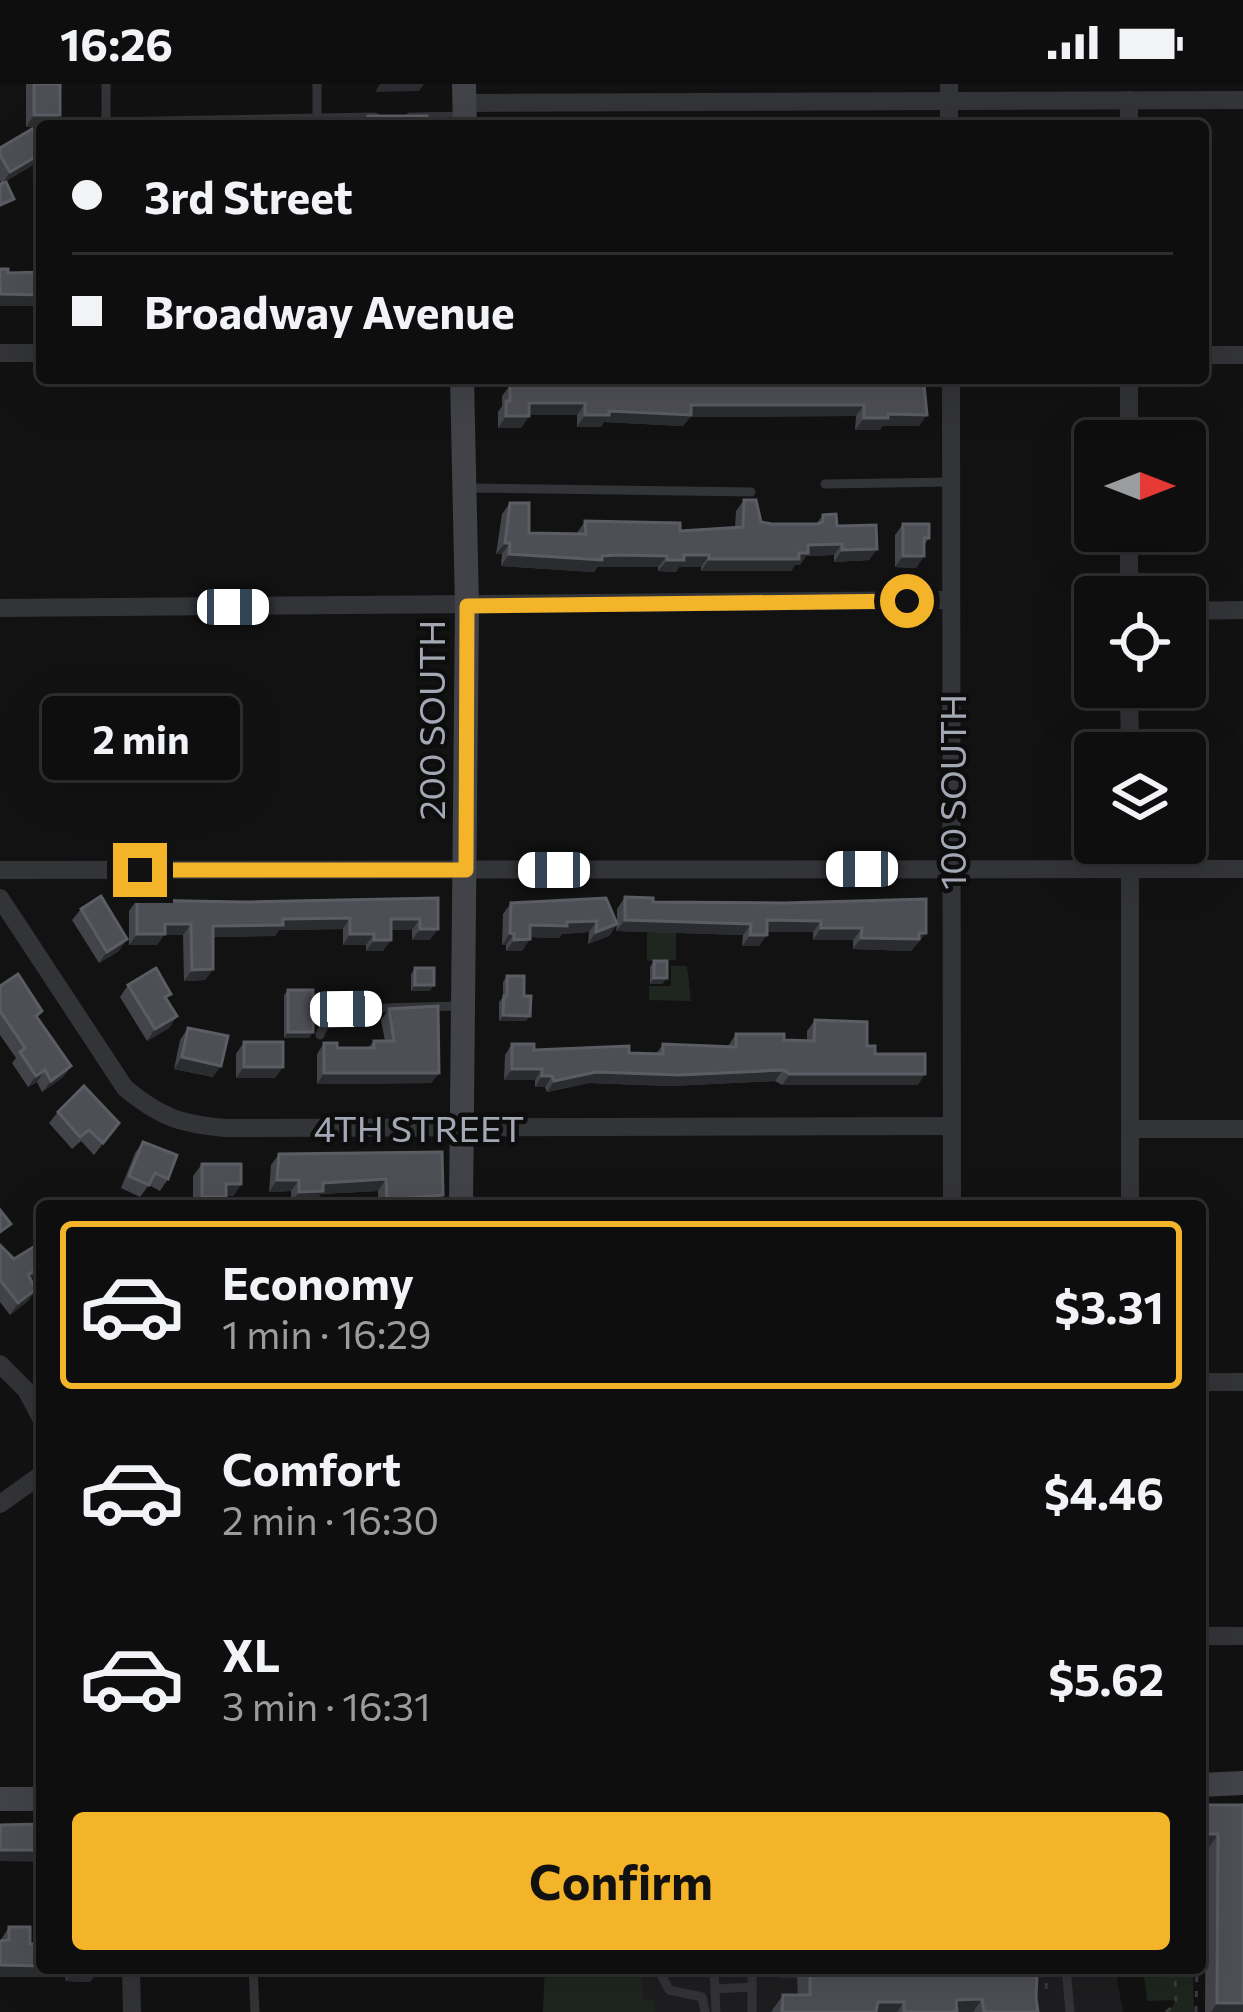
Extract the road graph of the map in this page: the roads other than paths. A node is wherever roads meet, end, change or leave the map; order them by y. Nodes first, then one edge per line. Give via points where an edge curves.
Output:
1 (106, 84) edge
2 (317, 84) edge
3 (949, 93) edge
4 (1129, 100) junction
5 (1243, 100) edge
6 (465, 107) edge
7 (381, 117) edge
8 (402, 117) edge
9 (106, 120) edge
10 (317, 120) edge
11 (343, 120) edge
12 (1129, 120) edge
13 (0, 353) edge
14 (36, 353) edge
15 (1209, 355) edge
16 (1243, 355) edge
17 (462, 384) edge
18 (951, 384) edge
19 (1130, 384) edge
20 (1130, 420) edge
21 (951, 482) junction
22 (825, 484) dead end
23 (464, 488) junction
24 (751, 492) dead end
25 (951, 600) junction
26 (467, 606) junction
27 (0, 608) edge
28 (1206, 610) edge
29 (1243, 610) edge
30 (1130, 864) edge
31 (950, 869) junction
32 (1130, 869) junction
33 (1243, 869) edge
34 (0, 870) edge
35 (466, 870) junction
36 (0, 898) edge
37 (463, 1006) junction
38 (320, 1035) dead end
39 (952, 1126) junction
40 (460, 1127) junction
41 (1130, 1129) junction
42 (1243, 1129) edge
43 (460, 1200) edge
44 (952, 1200) edge
45 (1130, 1200) edge
46 (0, 1364) edge
47 (1206, 1382) edge
48 (1243, 1382) edge
49 (34, 1390) edge
50 (36, 1478) edge
51 (0, 1504) edge
52 (1206, 1636) edge
53 (1243, 1636) edge
54 (1243, 1783) edge
55 (1206, 1785) edge
56 (0, 1799) edge
57 (36, 1799) edge
58 (131, 1974) edge
59 (253, 1974) edge
60 (661, 1974) edge
61 (715, 1974) edge
62 (752, 1974) edge
63 (1067, 1974) edge
64 (752, 1987) junction
65 (715, 1989) junction
66 (132, 2012) edge
67 (255, 2012) edge
68 (705, 2012) edge
69 (716, 2012) edge
70 (752, 2012) edge
71 (1070, 2012) edge

1 - 9 lane
2 - 10 lane
3 - 4 street
3 - 6 street
4 - 5 street
4 - 12 street
6 - 8 lane
7 - 11 lane
13 - 14 street
15 - 16 street
17 - 23 street, 200 SOUTH
18 - 21 street, 100 SOUTH
19 - 20 street
21 - 22 lane
21 - 25 street, 100 SOUTH
23 - 24 lane
23 - 26 street, 200 SOUTH
25 - 26 street
25 - 31 street, 100 SOUTH
26 - 27 street
26 - 35 street, 200 SOUTH
28 - 29 street
30 - 32 street
31 - 32 street
31 - 35 street
31 - 39 street, 100 SOUTH
32 - 33 street
32 - 41 street
34 - 35 street
35 - 37 street, 200 SOUTH
36 - 40 street, 4TH STREET via 98,1052 152,1110 224,1128
37 - 38 lane via 346,1009 328,1017
37 - 40 street, 200 SOUTH
39 - 40 street, 4TH STREET
39 - 44 street, 100 SOUTH
40 - 43 street, 200 SOUTH
41 - 42 street
41 - 45 street
46 - 49 street
47 - 48 street
50 - 51 street
52 - 53 street
54 - 55 street
56 - 57 street
58 - 66 street
59 - 67 lane
60 - 68 lane via 669,1990 702,1997
61 - 65 lane
62 - 64 lane
63 - 71 lane
64 - 65 lane
64 - 70 lane
65 - 69 lane

